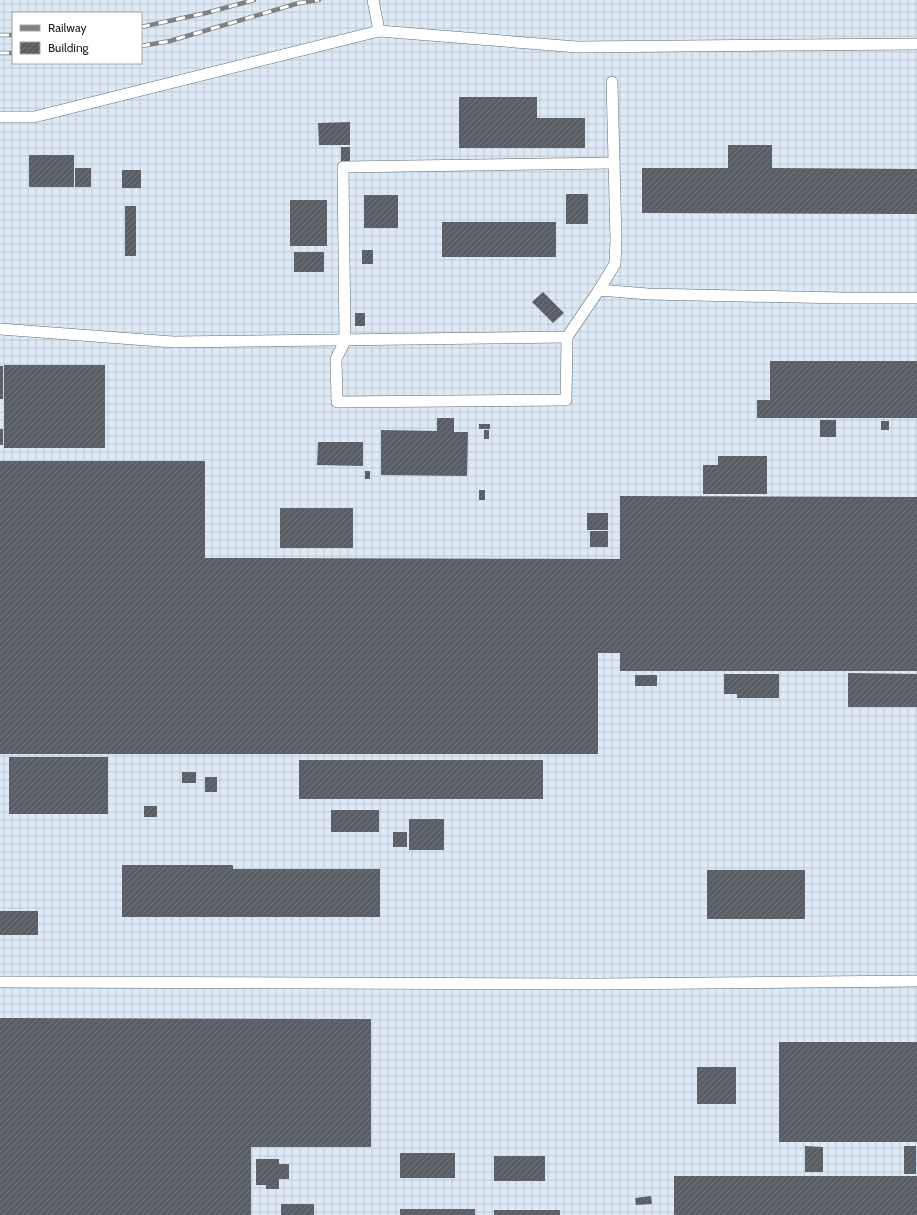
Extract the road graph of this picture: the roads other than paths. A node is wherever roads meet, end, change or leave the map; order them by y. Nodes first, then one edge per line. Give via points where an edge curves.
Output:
1 (373, 0) edge
2 (379, 32) junction
3 (917, 44) edge
4 (612, 82) dead end
5 (0, 117) edge
6 (614, 163) junction
7 (599, 290) junction
8 (917, 298) edge
9 (0, 329) edge
10 (567, 338) junction
11 (345, 341) junction
12 (917, 981) edge
13 (0, 982) edge

1 - 2 lane
2 - 3 lane via 577,47
2 - 5 lane via 34,117
4 - 6 lane
6 - 7 lane via 616,264
6 - 11 lane via 344,167
7 - 8 lane via 648,294
7 - 10 lane
9 - 11 lane via 173,342
10 - 11 lane
10 - 11 lane via 566,400 337,402 336,359
12 - 13 lane via 598,984

